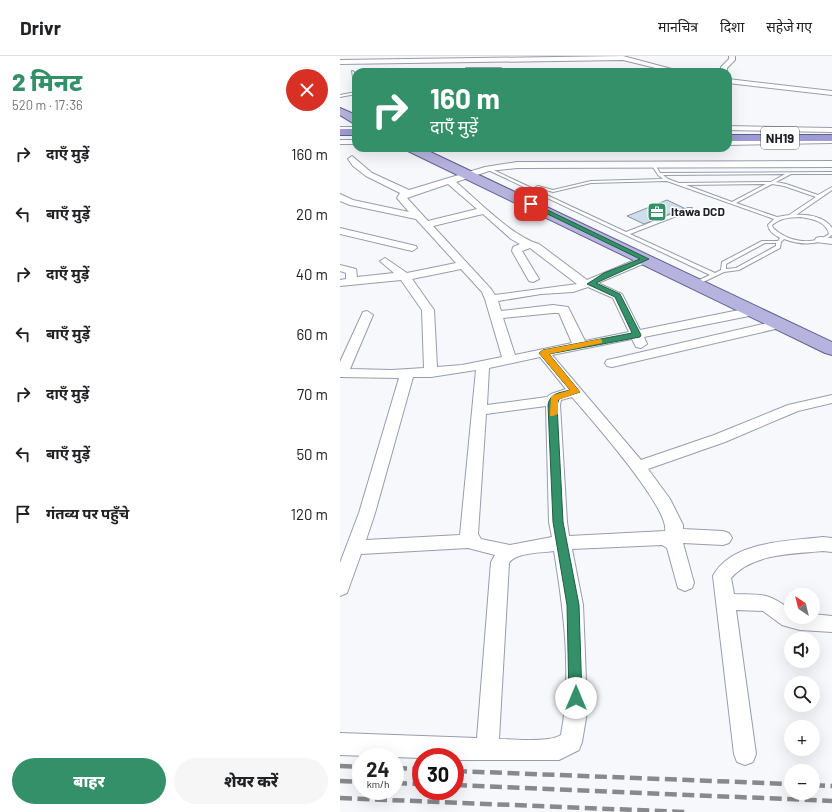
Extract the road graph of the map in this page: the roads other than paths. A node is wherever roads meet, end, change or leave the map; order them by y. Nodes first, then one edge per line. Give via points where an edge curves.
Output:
1 (732, 56) edge
2 (463, 57) edge
3 (501, 57) edge
4 (539, 57) edge
5 (575, 57) edge
6 (388, 58) edge
7 (425, 58) edge
8 (619, 58) edge
9 (340, 62) edge
10 (663, 68) edge
11 (724, 68) edge
12 (732, 81) edge
13 (832, 93) edge
14 (352, 94) edge
15 (340, 96) edge
16 (340, 111) edge
17 (340, 117) edge
18 (352, 117) edge
19 (352, 121) edge
20 (340, 129) edge
21 (352, 129) edge
22 (832, 130) edge
23 (732, 131) edge
24 (732, 131) edge
25 (340, 132) edge
26 (352, 132) edge
27 (832, 133) edge
28 (340, 137) edge
29 (352, 137) edge
30 (732, 138) edge
31 (787, 138) junction
32 (832, 138) edge
33 (832, 141) edge
34 (340, 142) edge
35 (352, 142) edge
36 (732, 143) edge
37 (732, 143) edge
38 (420, 152) edge
39 (351, 162) dead end
40 (653, 164) junction
41 (832, 164) edge
42 (491, 169) junction
43 (790, 173) junction
44 (832, 173) edge
45 (659, 174) junction
46 (467, 175) junction
47 (449, 180) junction
48 (667, 180) junction
49 (771, 183) junction
50 (680, 184) junction
51 (832, 188) edge
52 (407, 193) junction
53 (340, 197) edge
54 (819, 197) junction
55 (733, 203) junction
56 (690, 209) dead end
57 (483, 211) junction
58 (791, 216) junction
59 (777, 219) junction
60 (423, 220) junction
61 (831, 229) edge
62 (340, 231) edge
63 (627, 233) junction
64 (784, 238) junction
65 (828, 239) edge
66 (779, 242) junction
67 (529, 245) junction
68 (412, 248) dead end
69 (646, 259) junction
70 (385, 261) dead end
71 (463, 265) junction
72 (340, 268) edge
73 (723, 271) junction
74 (715, 275) junction
75 (404, 276) junction
76 (533, 279) dead end
77 (345, 282) edge
78 (697, 283) junction
79 (589, 284) junction
80 (491, 299) junction
81 (754, 311) junction
82 (367, 315) dead end
83 (495, 315) junction
84 (780, 324) junction
85 (637, 335) junction
86 (577, 346) junction
87 (832, 349) edge
88 (543, 353) junction
89 (646, 356) junction
90 (510, 360) junction
91 (612, 363) dead end
92 (483, 366) junction
93 (341, 373) edge
94 (431, 373) junction
95 (408, 374) junction
96 (576, 392) junction
97 (832, 400) edge
98 (553, 401) junction
99 (478, 411) junction
100 (638, 467) junction
101 (723, 538) dead end
102 (669, 539) junction
103 (472, 542) junction
104 (561, 543) junction
105 (832, 545) edge
106 (355, 547) junction
107 (509, 552) junction
108 (686, 583) dead end
109 (340, 588) edge
110 (726, 602) junction
111 (832, 624) edge
112 (340, 744) edge
113 (487, 750) junction
114 (745, 754) dead end

1 - 11 street via 732,60
2 - 3 street
2 - 7 street
3 - 4 street
4 - 5 street
5 - 8 street
6 - 7 street
6 - 9 street
8 - 10 street
12 - 13 street
14 - 15 lane
16 - 18 main road
17 - 19 main road
20 - 21 street
22 - 23 street
24 - 27 highway, NH19
25 - 26 highway
28 - 29 highway
30 - 31 highway, NH19
31 - 32 highway, NH19
31 - 36 highway
33 - 37 street
34 - 35 street
38 - 46 main road
39 - 52 street
40 - 41 street
40 - 42 street via 517,165
40 - 45 lane
42 - 46 street
42 - 48 lane via 549,191 591,182
42 - 63 lane
43 - 44 lane
43 - 45 lane
43 - 49 lane
45 - 48 lane
46 - 47 street
46 - 69 main road
47 - 52 street
47 - 57 street
48 - 50 lane
49 - 50 lane
49 - 54 lane
49 - 55 lane
50 - 55 lane
51 - 54 lane
52 - 60 street via 402,198
53 - 60 street via 350,202
54 - 58 lane
55 - 59 lane
56 - 63 lane
57 - 60 street
57 - 67 street via 515,238
58 - 59 lane
58 - 61 lane via 812,218
59 - 64 lane via 770,225 771,229
60 - 71 street
61 - 65 lane
62 - 68 street
63 - 74 lane
64 - 65 lane via 800,241
64 - 66 lane
66 - 73 lane via 778,247 737,269
66 - 73 lane via 764,242 724,263
67 - 76 street via 517,251
67 - 79 street via 535,246 582,282
69 - 78 main road
69 - 79 street
70 - 75 street
71 - 75 street
71 - 80 street
72 - 77 street via 352,271
73 - 74 lane
74 - 78 lane
75 - 77 street
75 - 94 street via 428,310
78 - 81 main road
79 - 80 street via 573,289
79 - 85 street via 618,296
80 - 83 street
81 - 84 main road
81 - 85 street
82 - 93 street
83 - 86 street via 564,310 579,342
83 - 90 street
84 - 87 main road
84 - 89 street
85 - 86 street
85 - 89 street
86 - 88 street
88 - 90 street
88 - 96 street
89 - 91 street
90 - 92 street
92 - 94 street
92 - 99 street
93 - 95 street
94 - 95 street
95 - 106 street
96 - 98 street via 556,397
96 - 100 street
97 - 100 street via 818,400 795,407 696,448
98 - 99 street
98 - 104 street
99 - 103 street via 469,535
100 - 102 street via 664,503 674,525 674,531
101 - 102 street via 682,536
102 - 104 street
102 - 108 street via 674,544
103 - 106 street
103 - 107 street
104 - 107 street
104 - 113 street via 573,605 576,654 576,712 572,742 559,749
105 - 110 street via 769,551 739,560 727,568 722,576
106 - 109 street
107 - 113 street via 500,562
110 - 111 street via 767,603 789,619
110 - 114 street
112 - 113 street

